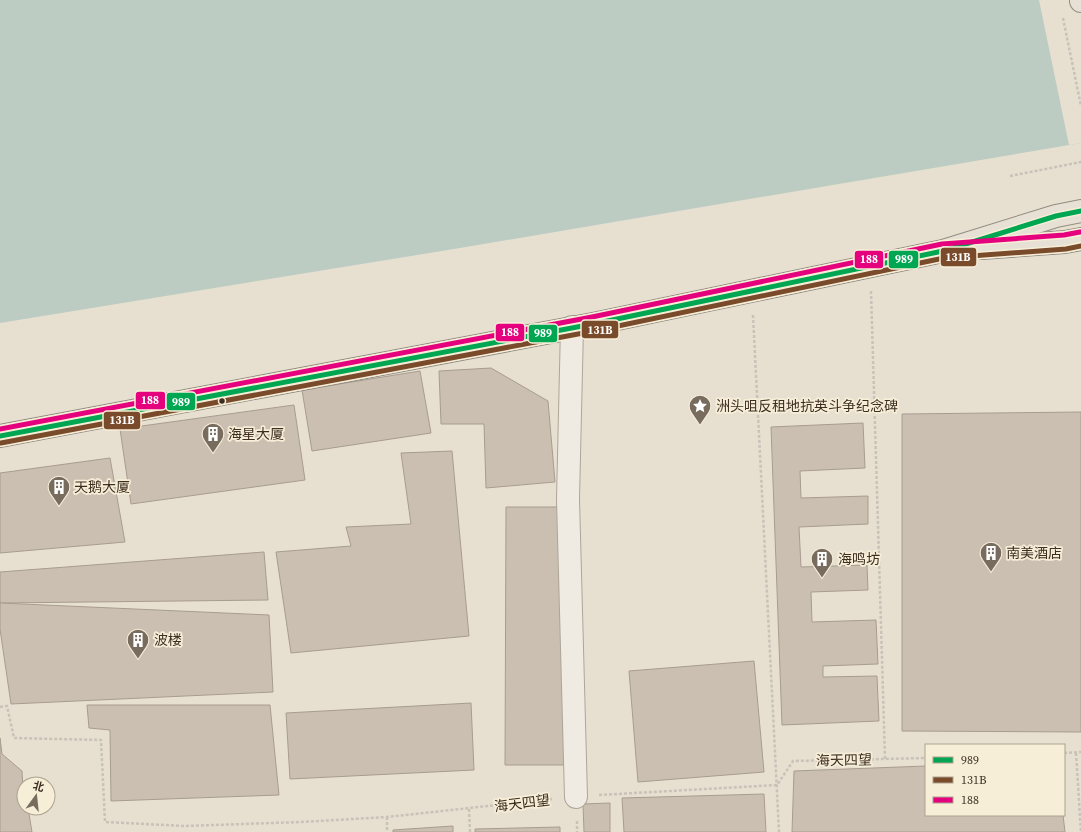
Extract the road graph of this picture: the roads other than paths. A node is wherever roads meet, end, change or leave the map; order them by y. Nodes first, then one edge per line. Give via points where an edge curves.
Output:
1 (1081, 211) edge
2 (1081, 239) edge
3 (943, 251) junction
4 (572, 327) junction
5 (0, 436) edge
6 (576, 797) road end

1 - 3 main road via 1056,216
2 - 3 main road
3 - 4 main road
4 - 5 main road
4 - 6 lane via 568,499

